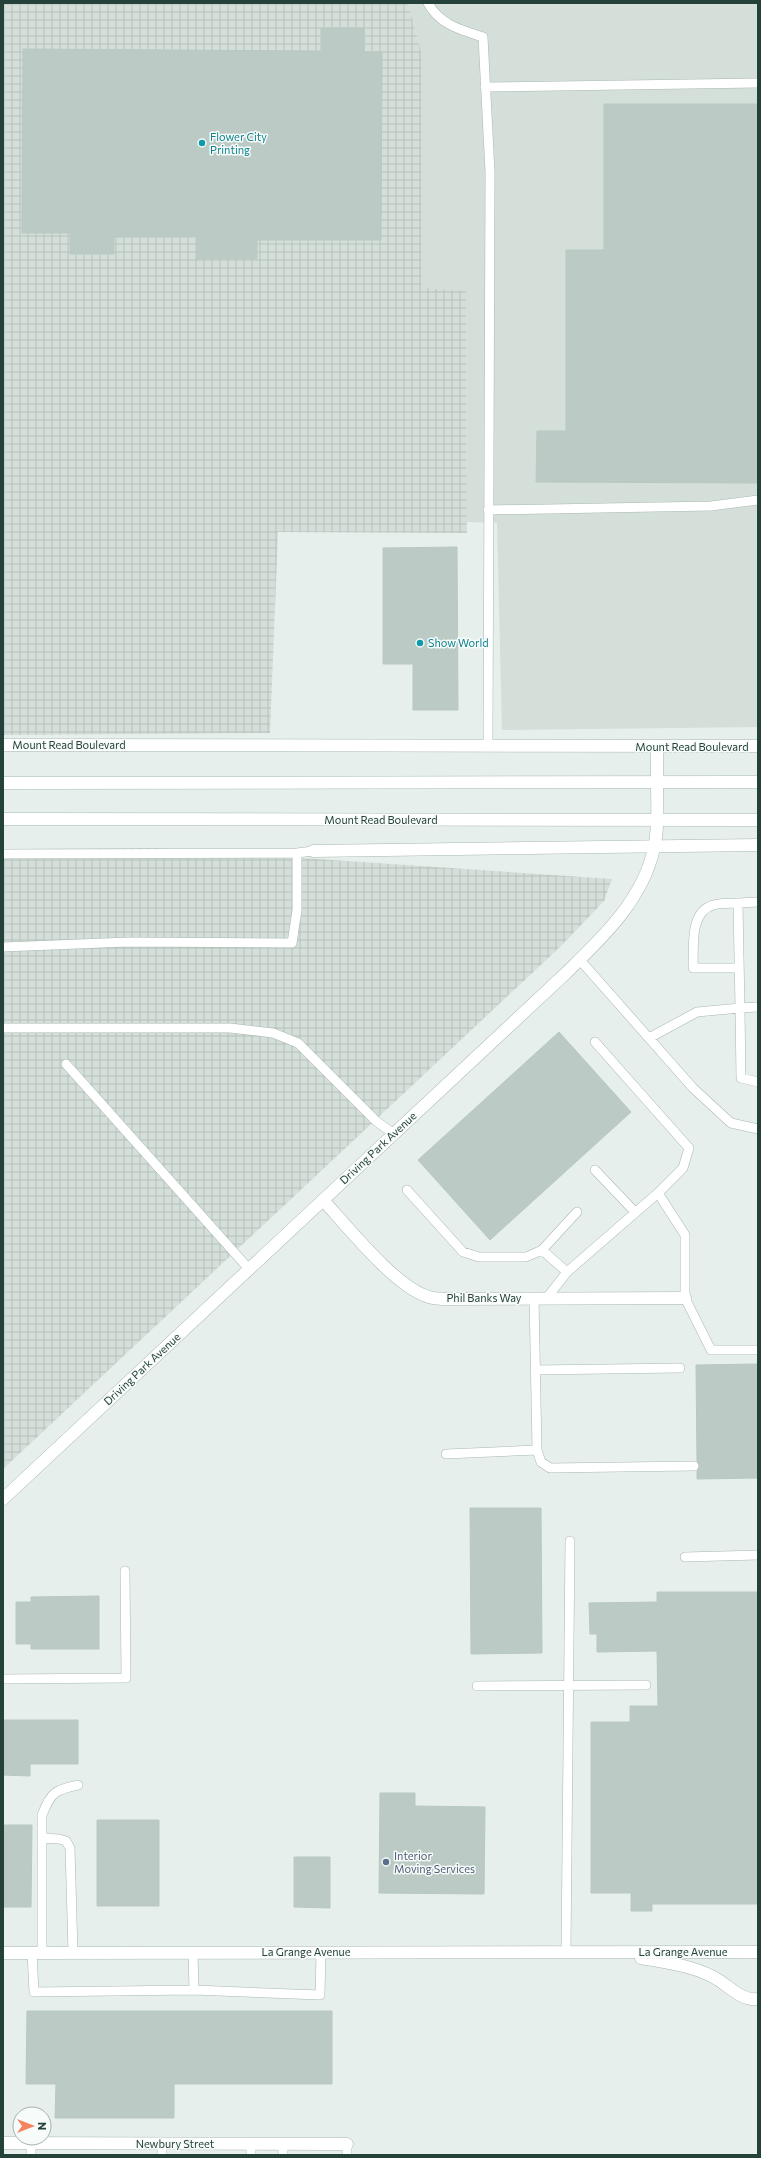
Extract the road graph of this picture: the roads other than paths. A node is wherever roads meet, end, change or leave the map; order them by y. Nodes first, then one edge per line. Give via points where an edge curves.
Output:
1 (428, 3) edge
2 (758, 84) edge
3 (485, 87) junction
4 (758, 500) edge
5 (488, 510) junction
6 (3, 745) edge
7 (488, 746) junction
8 (758, 746) edge
9 (657, 747) junction
10 (758, 782) edge
11 (3, 783) edge
12 (657, 784) junction
13 (3, 819) edge
14 (758, 820) edge
15 (657, 822) junction
16 (758, 845) edge
17 (654, 848) junction
18 (313, 851) joint
19 (296, 853) junction
20 (3, 854) edge
21 (738, 902) junction
22 (758, 902) edge
23 (3, 947) edge
24 (580, 960) junction
25 (739, 968) junction
26 (758, 1007) edge
27 (740, 1008) junction
28 (3, 1028) edge
29 (648, 1038) junction
30 (595, 1042) dead end
31 (66, 1064) dead end
32 (758, 1082) edge
33 (758, 1129) edge
34 (394, 1134) junction
35 (595, 1170) dead end
36 (407, 1190) dead end
37 (658, 1193) junction
38 (323, 1200) junction
39 (577, 1212) dead end
40 (635, 1212) junction
41 (542, 1250) junction
42 (249, 1269) junction
43 (567, 1272) junction
44 (685, 1298) junction
45 (540, 1299) junction
46 (758, 1350) edge
47 (680, 1368) dead end
48 (535, 1370) junction
49 (537, 1450) junction
50 (446, 1454) dead end
51 (694, 1466) dead end
52 (3, 1499) edge
53 (570, 1541) dead end
54 (758, 1555) edge
55 (685, 1557) dead end
56 (125, 1571) dead end
57 (3, 1679) edge
58 (568, 1684) junction
59 (646, 1685) dead end
60 (477, 1686) dead end
61 (78, 1785) dead end
62 (42, 1838) junction
63 (321, 1952) junction
64 (566, 1952) junction
65 (608, 1952) junction
66 (758, 1952) edge
67 (3, 1953) edge
68 (37, 1953) junction
69 (73, 1953) junction
70 (193, 1953) junction
71 (194, 1990) junction
72 (758, 2000) edge
73 (3, 2143) edge
74 (31, 2149) edge
75 (162, 2149) edge
76 (251, 2149) edge
77 (283, 2149) edge
78 (347, 2149) edge

1 - 3 lane via 433,13 443,22 483,37
2 - 3 lane
3 - 5 lane via 490,172
4 - 5 lane via 711,506
5 - 7 lane
6 - 7 street, Mount Read Boulevard
7 - 9 street, Mount Read Boulevard
8 - 9 street, Mount Read Boulevard
9 - 12 street, Driving Park Avenue
10 - 12 street
11 - 12 street
12 - 15 street, Driving Park Avenue
13 - 15 street, Mount Read Boulevard
14 - 15 street, Mount Read Boulevard
15 - 17 street, Driving Park Avenue
16 - 17 street
17 - 18 street
17 - 24 street, Driving Park Avenue via 644,880 634,898
18 - 19 lane
19 - 20 lane
19 - 23 lane via 297,910 292,943 128,942
21 - 22 lane
21 - 25 lane
21 - 25 lane via 713,905 703,911 696,921 693,968
24 - 29 lane
24 - 34 street, Driving Park Avenue
25 - 27 lane
26 - 27 lane
27 - 29 lane via 697,1012
27 - 32 lane via 741,1078
28 - 34 lane via 230,1028 273,1033 298,1043 376,1121
29 - 33 lane via 693,1088 731,1123
30 - 37 lane via 689,1148 682,1168
31 - 42 lane
34 - 38 street, Driving Park Avenue
35 - 40 lane
36 - 41 lane via 463,1252 479,1257 526,1257
37 - 40 lane
37 - 44 lane via 685,1236
38 - 42 street, Driving Park Avenue
38 - 45 street, Phil Banks Way via 392,1274 411,1289 429,1298
39 - 41 lane
40 - 43 lane
41 - 43 lane
42 - 52 street, Driving Park Avenue
43 - 45 lane
44 - 45 street, Phil Banks Way
44 - 46 lane via 710,1350
45 - 48 lane
47 - 48 lane
48 - 49 lane
49 - 50 lane
49 - 51 lane via 541,1462 550,1468
53 - 58 lane
54 - 55 lane
56 - 57 lane via 126,1678
58 - 59 lane
58 - 60 lane
58 - 64 lane
61 - 62 lane via 58,1789 47,1801 42,1815
62 - 68 lane
62 - 69 lane via 66,1841 70,1848
63 - 64 street, La Grange Avenue
63 - 70 street, La Grange Avenue
63 - 71 lane via 320,1995
64 - 65 street, La Grange Avenue
65 - 66 street, La Grange Avenue
65 - 72 street, La Grange Avenue via 700,1971 719,1980 742,1997
67 - 68 street, La Grange Avenue
68 - 69 street, La Grange Avenue
68 - 71 lane via 34,1992
69 - 70 street, La Grange Avenue
70 - 71 lane
73 - 74 street, Newbury Street
74 - 75 street, Newbury Street
75 - 76 street, Newbury Street
76 - 77 street, Newbury Street
77 - 78 street, Newbury Street

